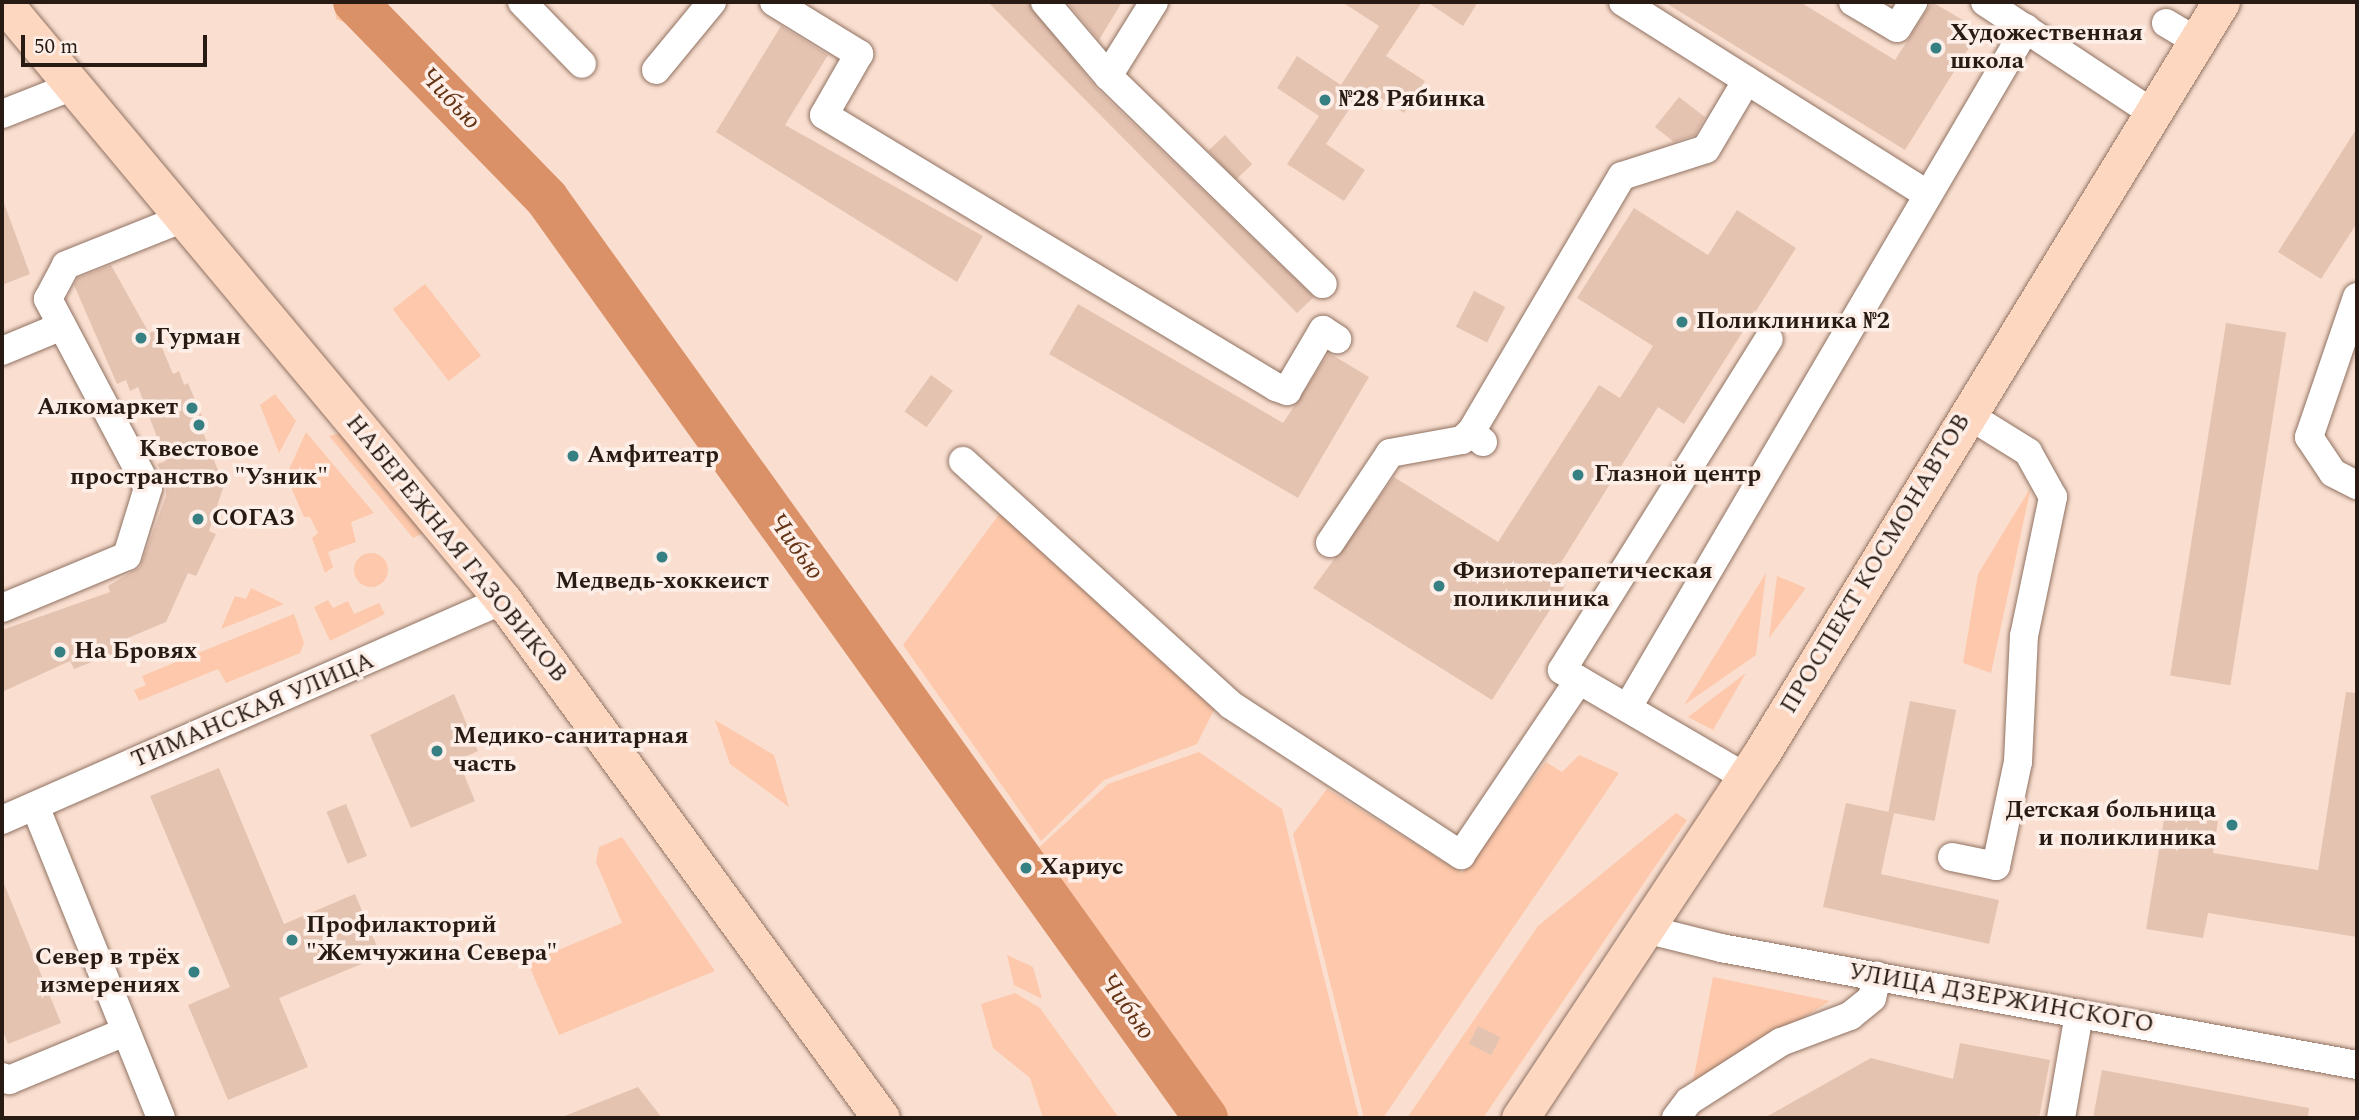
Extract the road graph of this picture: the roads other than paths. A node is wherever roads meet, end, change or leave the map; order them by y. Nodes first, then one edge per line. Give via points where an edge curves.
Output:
1 (3, 2) edge
2 (522, 2) edge
3 (712, 2) edge
4 (774, 2) edge
5 (1045, 2) edge
6 (1154, 2) edge
7 (1623, 2) edge
8 (1853, 2) edge
9 (1913, 2) edge
10 (1985, 2) edge
11 (2221, 2) edge
12 (2026, 28) junction
13 (582, 64) dead end
14 (656, 70) dead end
15 (1108, 76) junction
16 (1747, 80) junction
17 (73, 86) junction
18 (2151, 112) junction
19 (2, 114) edge
20 (1927, 194) junction
21 (186, 217) junction
22 (1322, 284) dead end
23 (2357, 297) edge
24 (62, 326) junction
25 (1337, 339) dead end
26 (1769, 339) dead end
27 (2, 351) edge
28 (1967, 414) junction
29 (963, 461) dead end
30 (2357, 485) edge
31 (1330, 543) dead end
32 (503, 600) junction
33 (2, 608) edge
34 (1579, 680) junction
35 (1628, 707) junction
36 (1745, 777) junction
37 (35, 806) junction
38 (2, 820) edge
39 (1952, 857) dead end
40 (1645, 929) junction
41 (1877, 976) junction
42 (2079, 1014) junction
43 (125, 1032) junction
44 (2357, 1065) edge
45 (2, 1077) edge
46 (161, 1118) edge
47 (881, 1118) edge
48 (1520, 1118) edge
49 (1675, 1118) edge
50 (2061, 1118) edge

1 - 17 main road, НАБЕРЕЖНАЯ ГАЗОВИКОВ
2 - 13 street
3 - 14 street
4 - 25 street via 859,54 824,115 1206,345 1287,391 1323,330
5 - 15 street
6 - 15 street
7 - 16 street
8 - 9 street via 1897,29
10 - 12 street
11 - 18 main road, ПРОСПЕКТ КОСМОНАВТОВ via 2181,32
12 - 18 street
12 - 20 street
15 - 22 street
16 - 20 street
16 - 31 street via 1706,149 1622,176 1477,437 1390,453
17 - 19 street
17 - 21 main road, НАБЕРЕЖНАЯ ГАЗОВИКОВ
18 - 28 main road, ПРОСПЕКТ КОСМОНАВТОВ
20 - 35 street
21 - 24 street via 66,265 48,299
21 - 32 main road, НАБЕРЕЖНАЯ ГАЗОВИКОВ
23 - 30 street via 2309,438 2333,473
24 - 27 street
24 - 33 street via 148,488 127,556
26 - 34 street via 1562,670
28 - 36 main road, ПРОСПЕКТ КОСМОНАВТОВ
28 - 39 street via 2028,452 2053,497 2024,636 2018,762 1996,866
29 - 34 street via 1231,705 1461,855
32 - 37 street, ТИМАНСКАЯ УЛИЦА
32 - 47 main road, НАБЕРЕЖНАЯ ГАЗОВИКОВ
34 - 35 street
35 - 36 street
36 - 40 main road, ПРОСПЕКТ КОСМОНАВТОВ
37 - 38 street, ТИМАНСКАЯ УЛИЦА
37 - 43 street
40 - 41 street, УЛИЦА ДЗЕРЖИНСКОГО
40 - 48 main road, ПРОСПЕКТ КОСМОНАВТОВ
41 - 42 street, УЛИЦА ДЗЕРЖИНСКОГО
41 - 49 street via 1872,998 1850,1016 1781,1042 1689,1101
42 - 44 street, УЛИЦА ДЗЕРЖИНСКОГО
42 - 50 street
43 - 45 street via 9,1080
43 - 46 street

